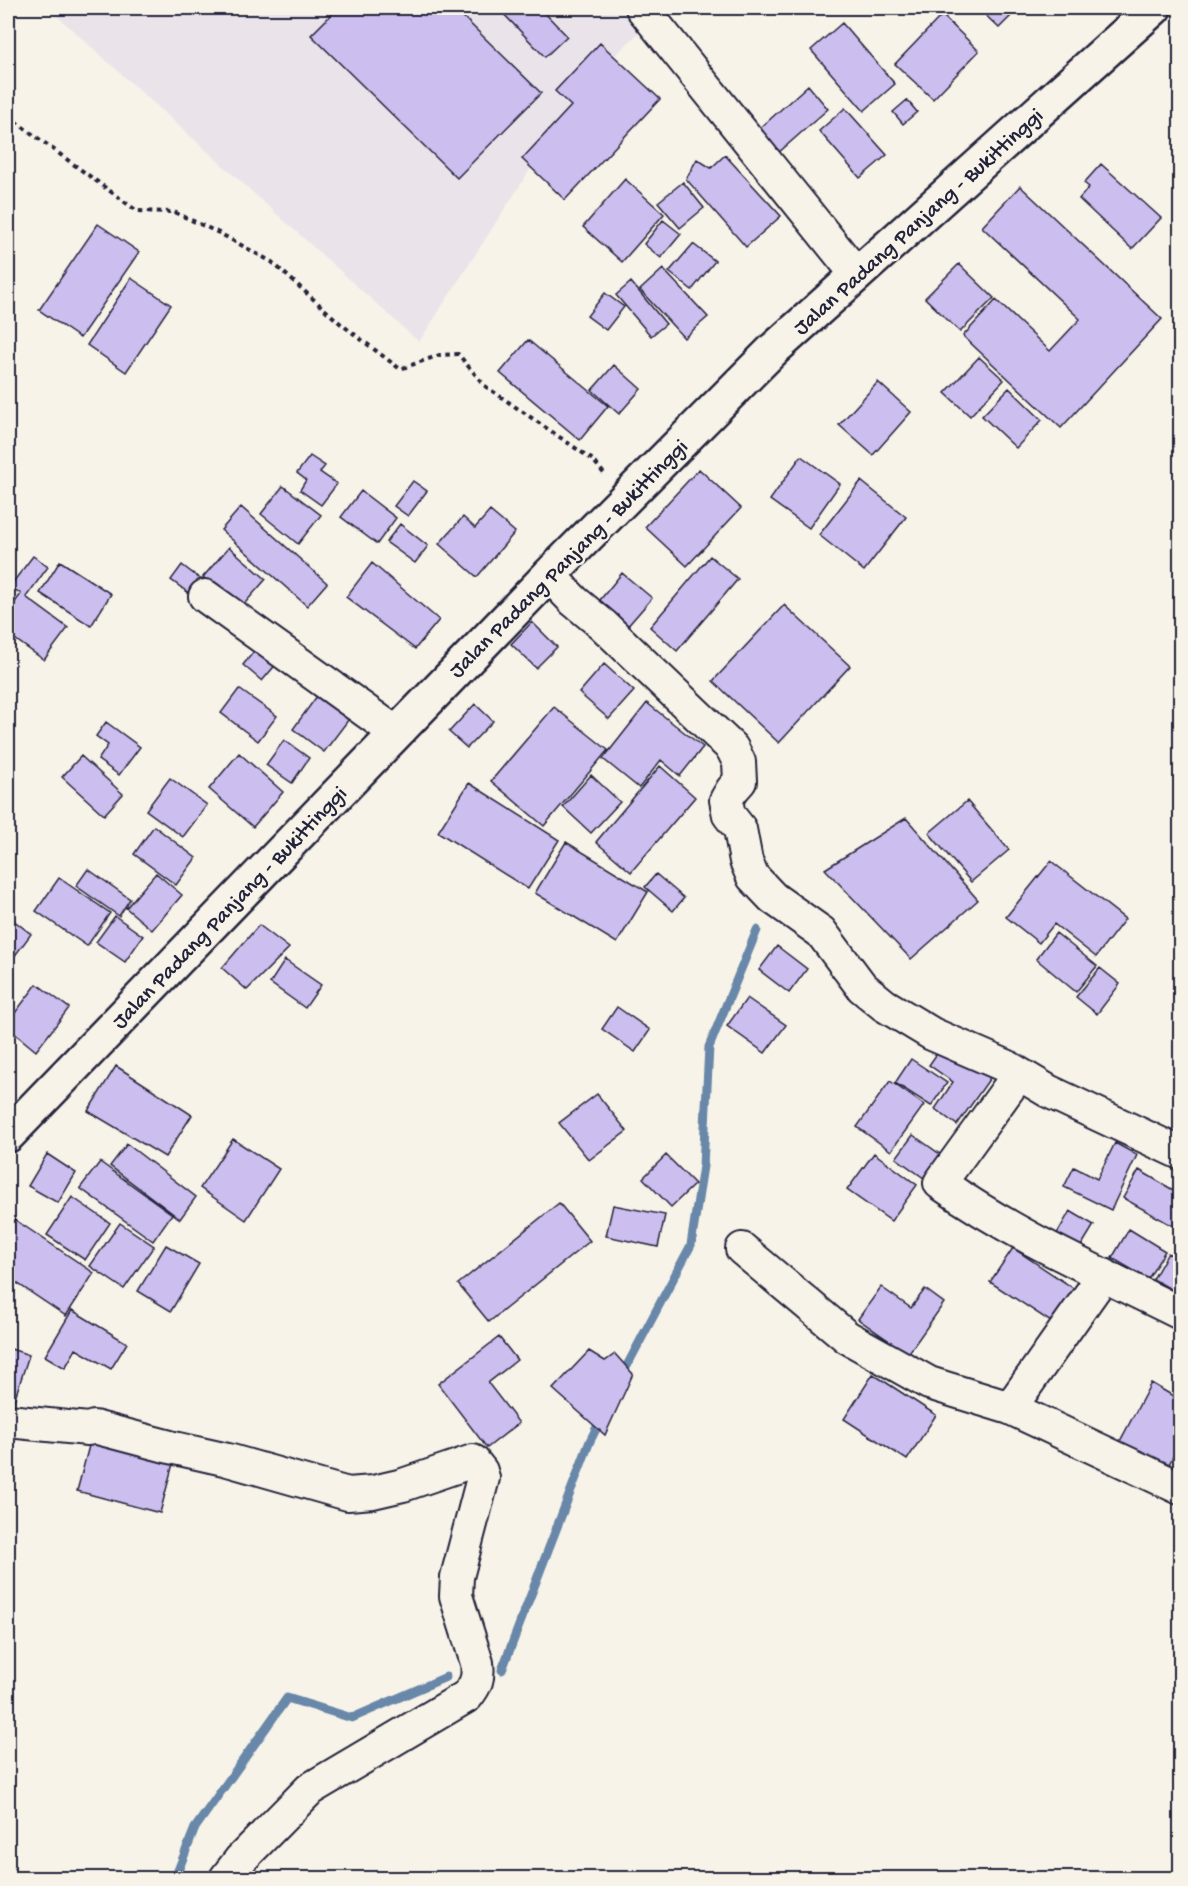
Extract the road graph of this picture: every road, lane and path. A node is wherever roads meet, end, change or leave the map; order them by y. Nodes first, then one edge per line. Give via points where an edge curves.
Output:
1 (642, 8) edge
2 (1154, 8) edge
3 (8, 116) edge
4 (857, 275) junction
5 (624, 499) junction
6 (549, 574) junction
7 (205, 596) dead end
8 (395, 732) junction
9 (1019, 1074) junction
10 (8, 1135) edge
11 (1180, 1153) edge
12 (742, 1249) dead end
13 (1104, 1275) junction
14 (1180, 1313) edge
15 (1010, 1408) junction
16 (8, 1421) edge
17 (1180, 1488) edge
18 (226, 1878) edge

1 - 4 street
2 - 4 highway, Jalan Padang Panjang - Bukittinggi
3 - 5 path via 137,211 174,212 272,262 341,324 400,369 440,355 458,354 485,386 593,460
4 - 5 highway, Jalan Padang Panjang - Bukittinggi via 773,350
5 - 6 highway, Jalan Padang Panjang - Bukittinggi
6 - 8 highway, Jalan Padang Panjang - Bukittinggi
6 - 9 street via 732,747 739,762 740,781 726,800 729,815 740,829 753,877 772,898 821,932 862,987 884,1005 932,1034
7 - 8 street
8 - 10 highway, Jalan Padang Panjang - Bukittinggi
9 - 11 street
9 - 13 street via 940,1183
12 - 15 street via 847,1337 929,1383
13 - 14 street
13 - 15 street
15 - 17 street
16 - 18 street via 94,1427 348,1494 373,1492 473,1461 482,1471 456,1596 477,1663 476,1685 467,1696 310,1789

